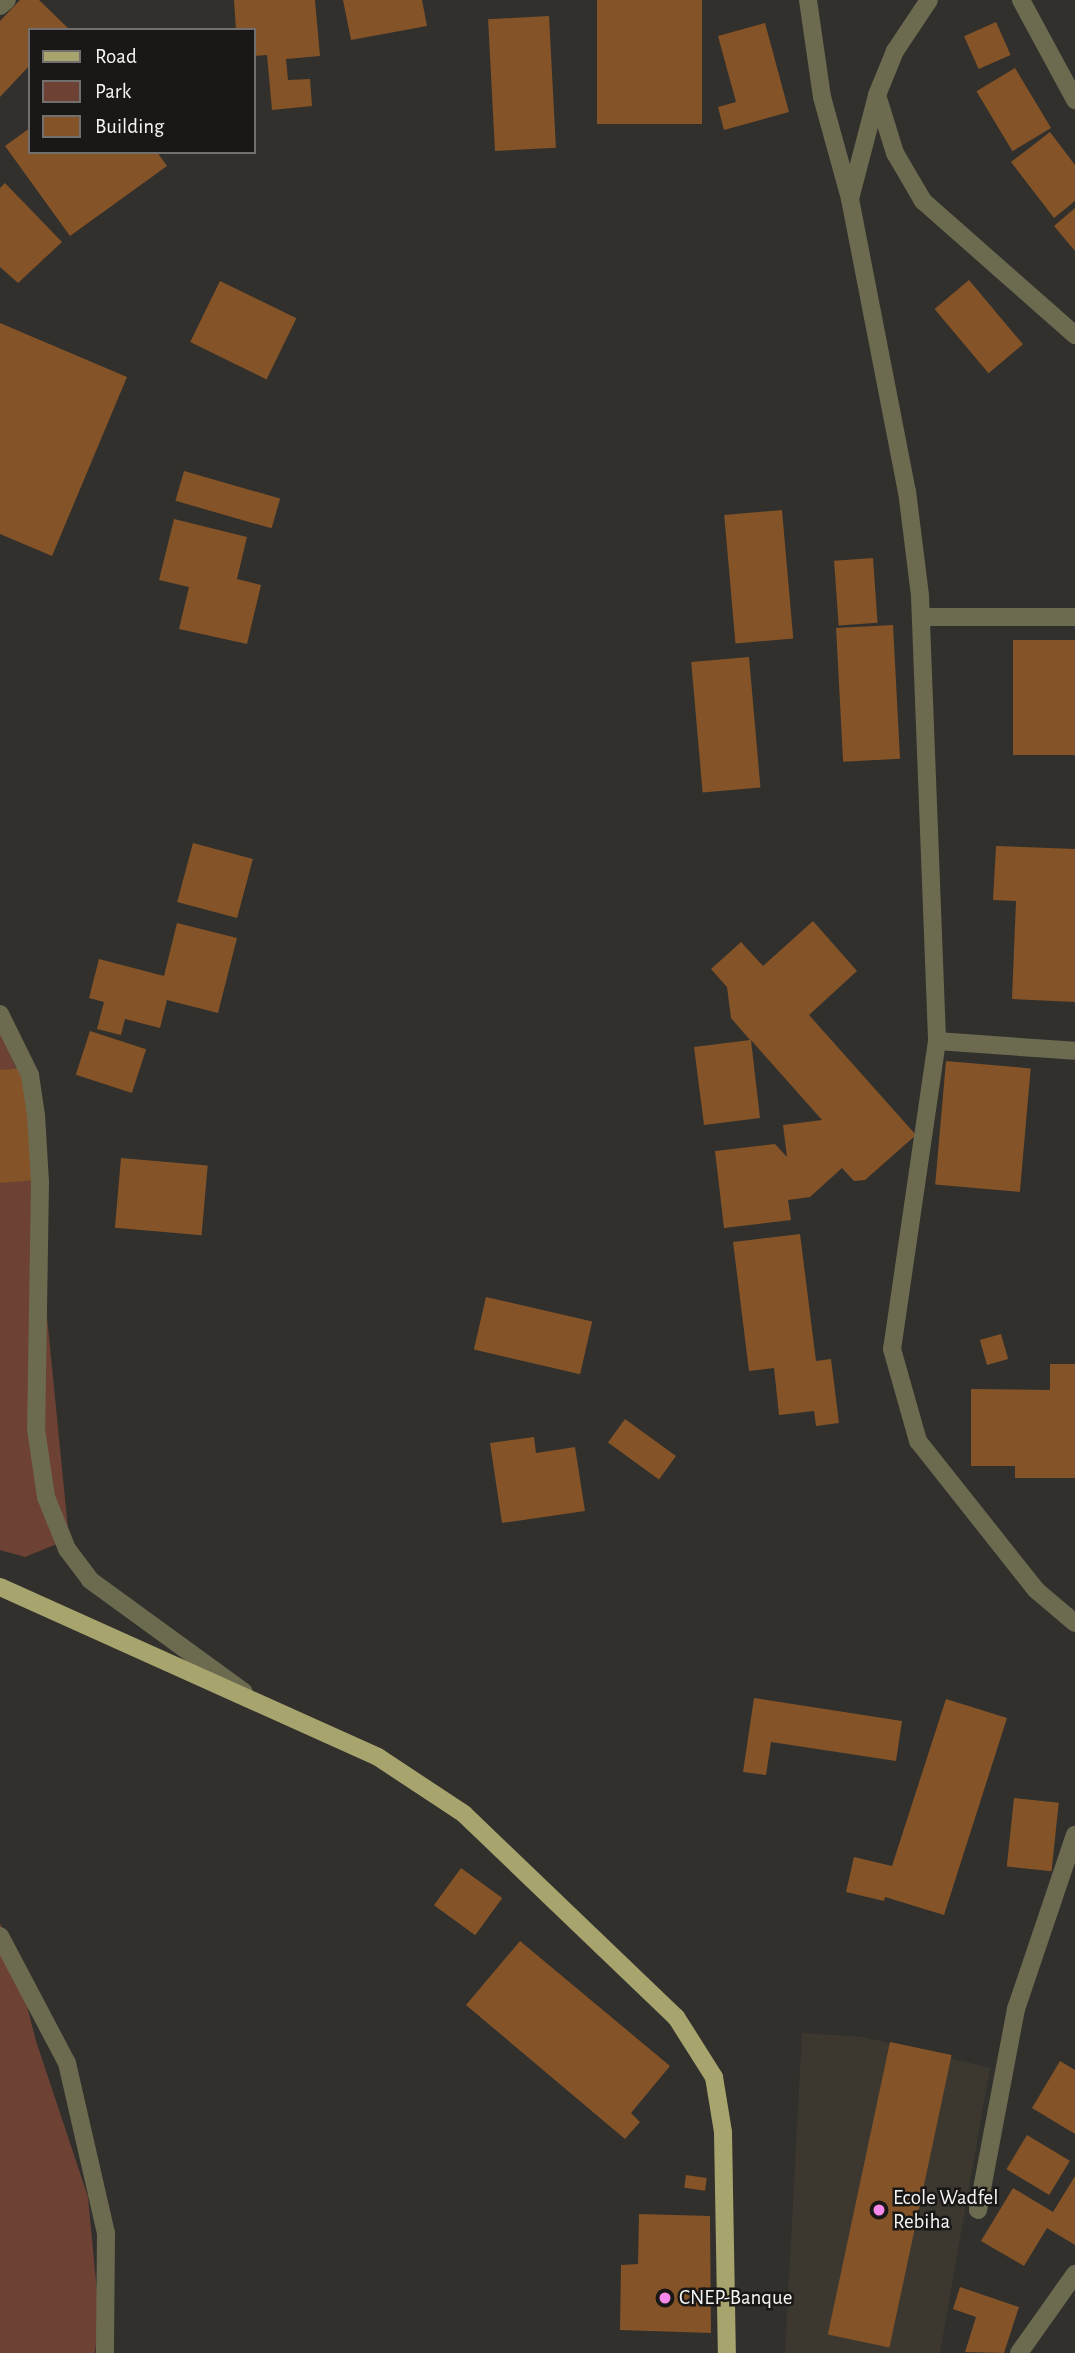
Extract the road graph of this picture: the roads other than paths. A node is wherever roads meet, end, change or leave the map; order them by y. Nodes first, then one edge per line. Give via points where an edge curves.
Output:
1 (7, 0) edge
2 (808, 0) edge
3 (929, 0) edge
4 (1021, 0) edge
5 (0, 6) edge
6 (877, 95) junction
7 (1075, 100) edge
8 (850, 198) junction
9 (1075, 335) edge
10 (921, 617) junction
11 (1075, 617) edge
12 (0, 1014) edge
13 (937, 1041) junction
14 (1075, 1051) edge
15 (0, 1587) edge
16 (1075, 1623) edge
17 (261, 1704) junction
18 (1075, 1835) edge
19 (0, 1936) edge
20 (978, 2210) dead end
21 (1075, 2274) edge
22 (105, 2353) edge
23 (727, 2353) edge
24 (1019, 2353) edge

1 - 5 street
2 - 8 street via 822,97
3 - 6 street via 895,51
4 - 7 street
6 - 8 street
6 - 9 street via 895,153 923,201
8 - 10 street via 908,491
10 - 11 street
10 - 13 street
12 - 17 street via 30,1075 36,1115 40,1182 36,1429 46,1497 67,1549 90,1580
13 - 14 street
13 - 16 street via 892,1349 918,1441 1036,1590
15 - 17 main road
17 - 23 main road via 378,1757 464,1814 676,2017 714,2077 723,2132
18 - 20 street via 1016,2010
19 - 22 street via 67,2063 106,2233
21 - 24 street

